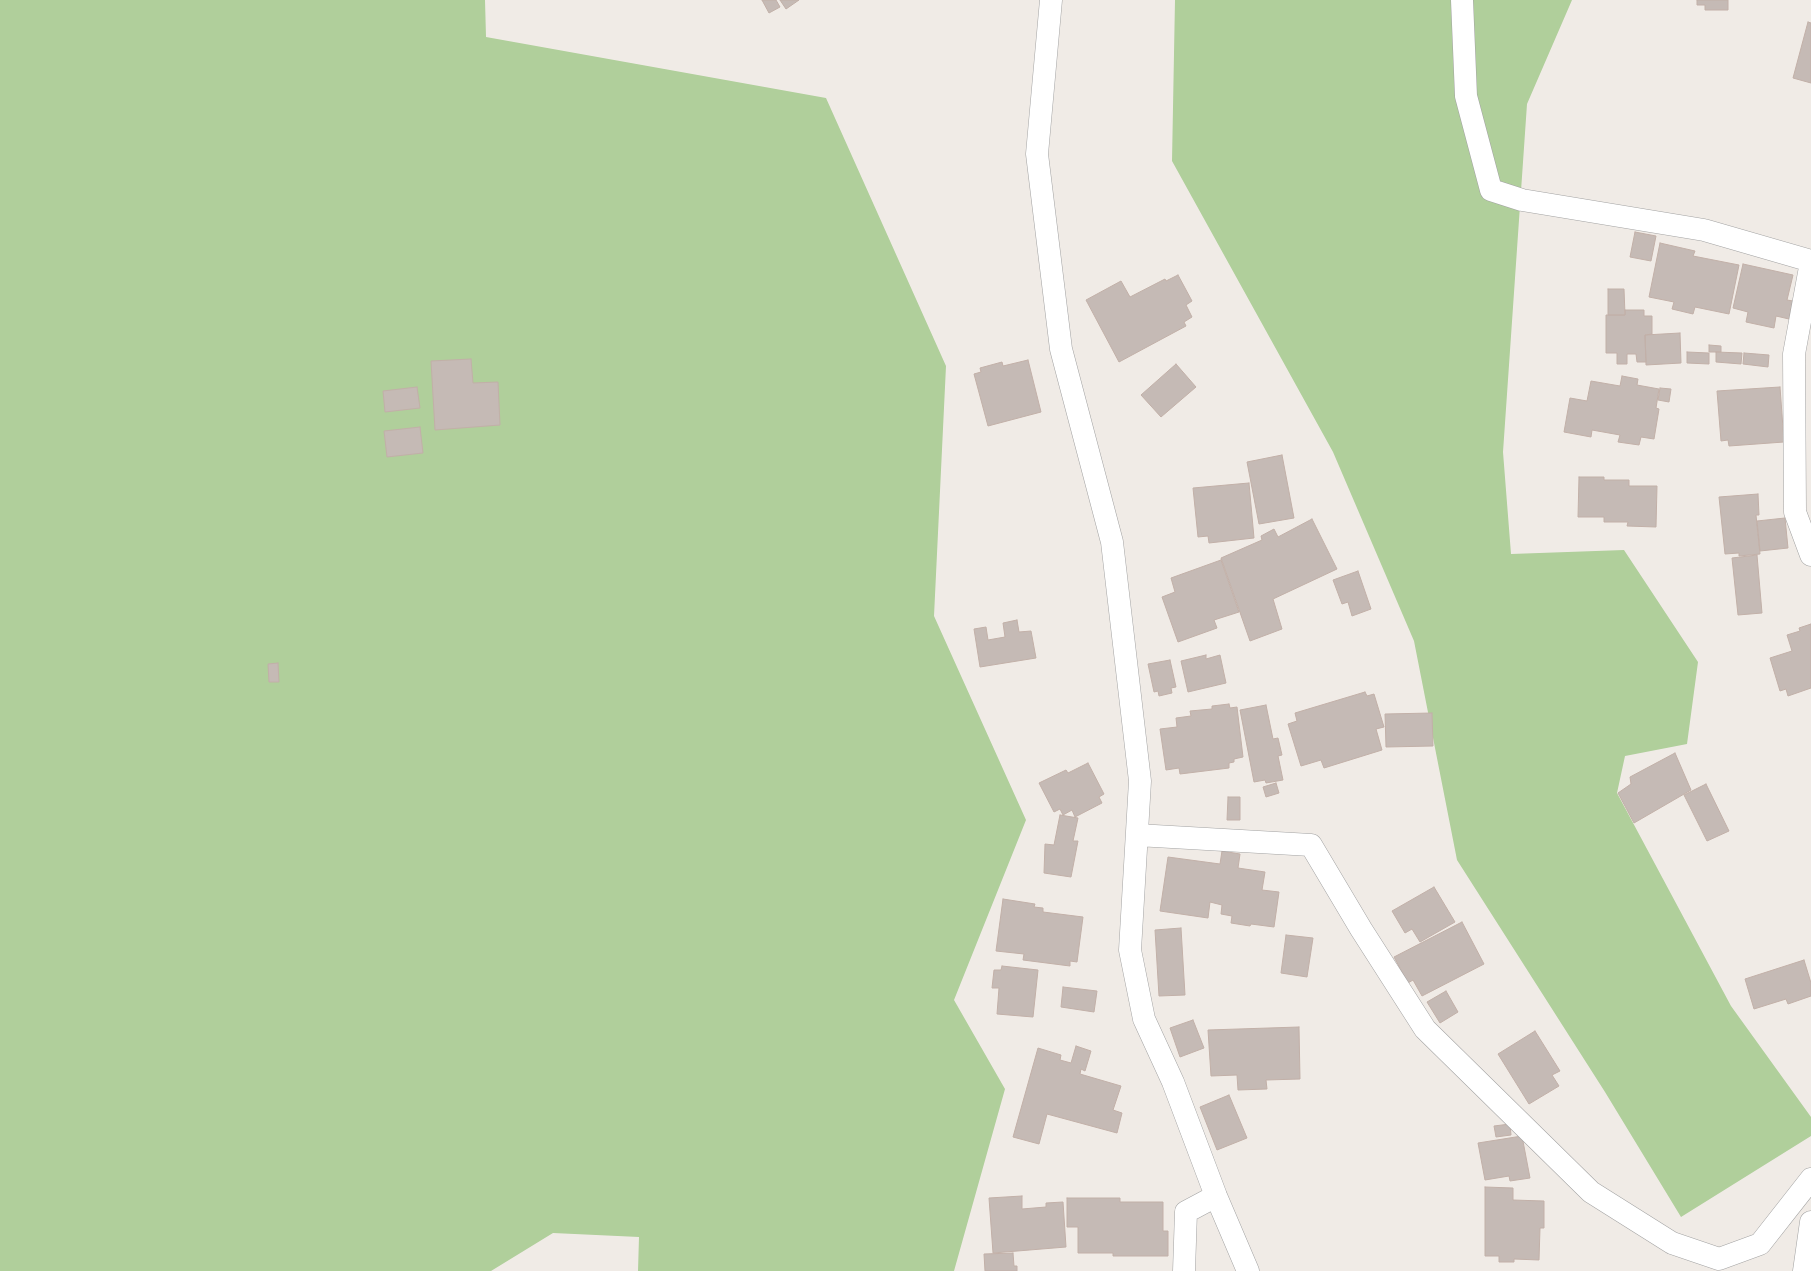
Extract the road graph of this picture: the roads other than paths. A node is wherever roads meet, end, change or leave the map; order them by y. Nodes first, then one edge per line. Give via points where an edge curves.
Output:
1 (1051, 0) edge
2 (1462, 0) edge
3 (1811, 262) edge
4 (1811, 555) edge
5 (1137, 835) junction
6 (1811, 1178) edge
7 (1216, 1196) junction
8 (1811, 1222) edge
9 (1184, 1271) edge
10 (1248, 1271) edge
11 (1804, 1271) edge

1 - 5 street via 1037,154 1061,349 1112,542 1140,781
2 - 3 street via 1466,96 1491,190 1522,200 1704,230
3 - 4 street via 1794,354 1795,512
5 - 6 street via 1311,845 1425,1029 1591,1192 1672,1243 1719,1259 1760,1244
5 - 7 street via 1130,950 1144,1019 1173,1082
7 - 9 street via 1186,1212
7 - 10 street
8 - 11 street

